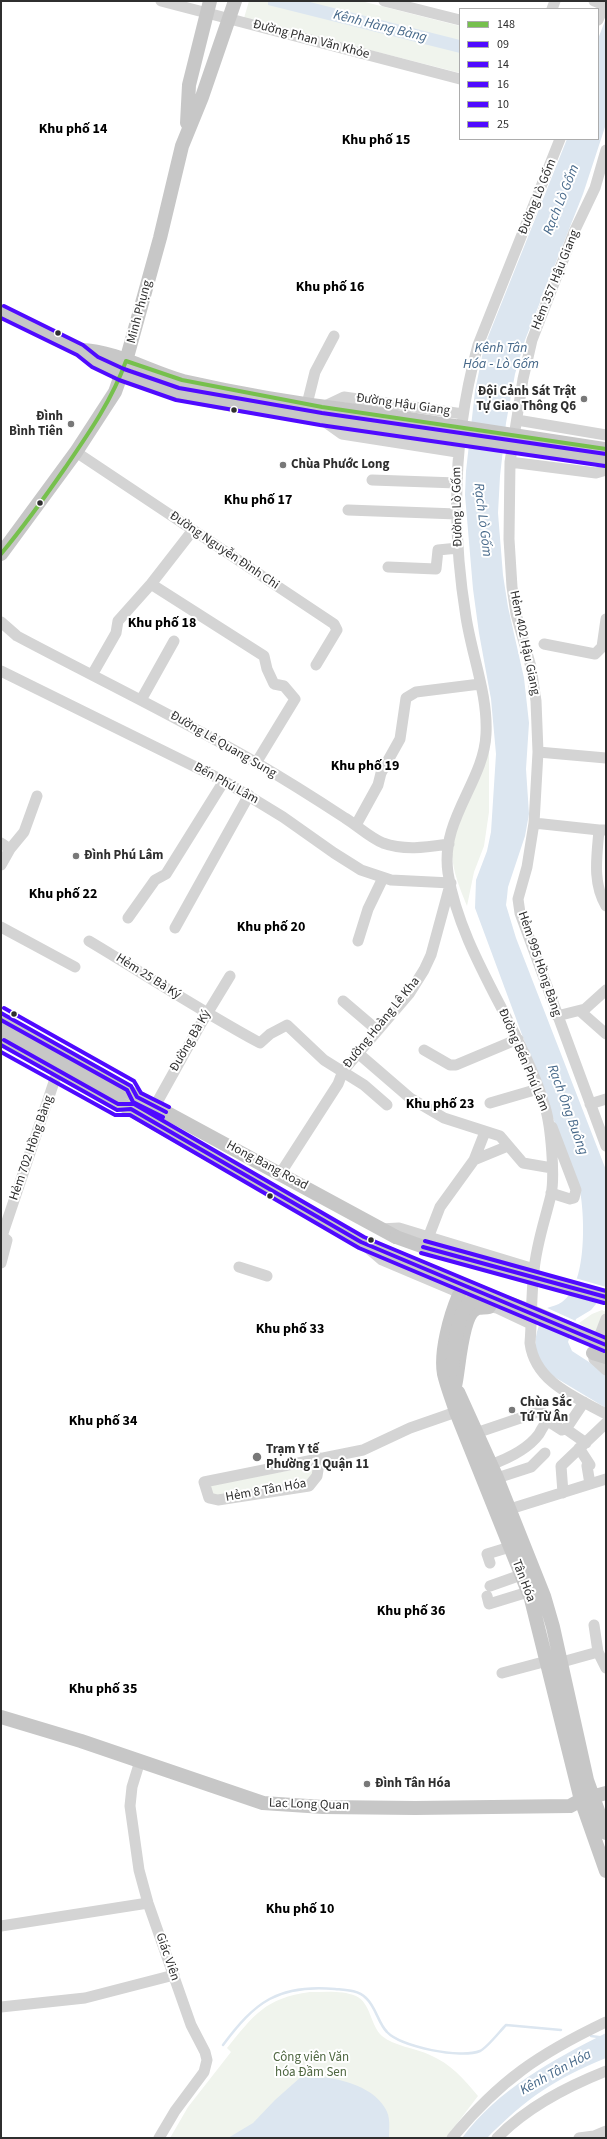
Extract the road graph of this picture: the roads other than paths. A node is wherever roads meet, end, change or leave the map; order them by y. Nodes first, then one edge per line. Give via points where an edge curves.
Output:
1 (161, 1) edge
2 (235, 1) edge
3 (384, 1) edge
4 (602, 3) edge
5 (409, 4) edge
6 (208, 7) edge
7 (599, 16) edge
8 (230, 19) junction
9 (459, 20) edge
10 (459, 79) edge
11 (187, 132) junction
12 (560, 140) edge
13 (606, 150) edge
14 (1, 311) edge
15 (334, 336) dead end
16 (80, 350) junction
17 (126, 361) junction
18 (122, 375) junction
19 (307, 404) junction
20 (322, 413) junction
21 (463, 414) junction
22 (517, 420) junction
23 (76, 452) junction
24 (457, 452) junction
25 (605, 454) edge
26 (510, 462) junction
27 (372, 480) dead end
28 (457, 483) junction
29 (348, 510) dead end
30 (457, 514) junction
31 (193, 530) junction
32 (458, 548) junction
33 (1, 554) edge
34 (388, 567) dead end
35 (151, 584) junction
36 (606, 620) edge
37 (1, 622) edge
38 (174, 642) dead end
39 (544, 644) dead end
40 (316, 665) dead end
41 (1, 671) edge
42 (92, 675) junction
43 (480, 684) junction
44 (141, 700) junction
45 (538, 752) junction
46 (606, 758) edge
47 (256, 763) junction
48 (224, 781) junction
49 (249, 795) junction
50 (37, 796) dead end
51 (534, 823) junction
52 (356, 825) junction
53 (602, 830) edge
54 (449, 844) junction
55 (6, 846) edge
56 (1, 865) edge
57 (383, 878) junction
58 (451, 883) junction
59 (606, 906) edge
60 (128, 918) dead end
61 (1, 927) edge
62 (174, 928) dead end
63 (89, 941) dead end
64 (358, 941) dead end
65 (75, 967) dead end
66 (230, 976) dead end
67 (606, 990) edge
68 (342, 1001) dead end
69 (580, 1011) junction
70 (1, 1012) edge
71 (206, 1014) junction
72 (558, 1016) junction
73 (1, 1023) edge
74 (377, 1030) junction
75 (606, 1034) edge
76 (1, 1035) edge
77 (518, 1040) junction
78 (1, 1045) edge
79 (424, 1050) dead end
80 (359, 1054) junction
81 (343, 1071) junction
82 (56, 1076) junction
83 (98, 1082) junction
84 (538, 1089) junction
85 (606, 1100) edge
86 (134, 1103) junction
87 (490, 1103) dead end
88 (590, 1104) junction
89 (387, 1105) dead end
90 (155, 1106) junction
91 (546, 1109) junction
92 (485, 1132) junction
93 (508, 1146) junction
94 (606, 1146) edge
95 (474, 1160) junction
96 (552, 1168) junction
97 (280, 1174) junction
98 (551, 1193) junction
99 (380, 1229) junction
100 (428, 1238) junction
101 (361, 1242) junction
102 (1, 1263) edge
103 (239, 1267) dead end
104 (534, 1269) junction
105 (267, 1276) dead end
106 (456, 1292) junction
107 (606, 1297) edge
108 (496, 1305) junction
109 (606, 1319) edge
110 (531, 1324) junction
111 (606, 1345) edge
112 (600, 1355) edge
113 (606, 1370) edge
114 (455, 1386) junction
115 (584, 1402) junction
116 (540, 1411) dead end
117 (456, 1412) junction
118 (606, 1414) edge
119 (606, 1423) edge
120 (566, 1428) junction
121 (476, 1433) junction
122 (582, 1445) junction
123 (546, 1453) dead end
124 (320, 1458) junction
125 (490, 1465) junction
126 (497, 1478) junction
127 (606, 1479) edge
128 (590, 1484) junction
129 (564, 1492) junction
130 (510, 1509) junction
131 (510, 1547) junction
132 (490, 1563) dead end
133 (522, 1575) junction
134 (528, 1592) junction
135 (594, 1625) dead end
136 (598, 1652) junction
137 (547, 1660) junction
138 (562, 1662) junction
139 (606, 1668) edge
140 (502, 1673) dead end
141 (1, 1717) edge
142 (140, 1761) junction
143 (593, 1796) edge
144 (606, 1833) edge
145 (606, 1871) edge
146 (148, 1903) junction
147 (1, 1926) edge
148 (174, 1975) junction
149 (1, 2007) edge
150 (606, 2022) edge
151 (606, 2071) edge
152 (601, 2135) edge
153 (159, 2138) edge
154 (452, 2138) edge
155 (496, 2138) edge
156 (579, 2138) edge

1 - 6 street, Đường Phan Văn Khỏe
2 - 8 main road, Minh Phụng
3 - 5 street
4 - 7 street
5 - 9 street
6 - 8 street, Đường Phan Văn Khỏe
6 - 11 main road, Minh Phụng via 189,86
8 - 10 street, Đường Phan Văn Khỏe
8 - 11 main road, Minh Phụng
11 - 17 main road, Minh Phụng
12 - 21 street, Đường Lò Gốm via 478,345
13 - 22 street, Hẻm 357 Hậu Giang via 595,188 574,232 532,340
14 - 16 main road
15 - 19 street via 315,372
16 - 17 main road, Đường Hậu Giang via 97,352
16 - 18 main road, Đường Hậu Giang via 95,362
17 - 18 main road, Minh Phụng
17 - 19 main road, Đường Hậu Giang via 182,380
18 - 20 main road, Đường Hậu Giang via 177,394
18 - 23 main road, Minh Phụng via 115,392
19 - 20 main road, Đường Hậu Giang
20 - 21 street, Đường Hậu Giang via 344,397
20 - 24 street, Đường Hậu Giang via 342,434
20 - 25 main road, Đường Hậu Giang, bridge
21 - 24 street, Đường Lò Gốm
22 - 25 street
22 - 26 street, Hẻm 357 Hậu Giang
23 - 31 street, Đường Nguyễn Đình Chi
23 - 33 main road, Minh Phụng
24 - 28 street, Đường Lò Gốm
25 - 26 street via 596,473
26 - 45 street, Hẻm 402 Hậu Giang via 509,539 512,587 517,618 531,667 536,701
27 - 28 street
28 - 30 street, Đường Lò Gốm
29 - 30 street
30 - 32 street, Đường Lò Gốm
31 - 35 street
31 - 40 street, Đường Nguyễn Đình Chi via 334,624 337,630
32 - 34 street via 438,550 436,569
32 - 43 street, Đường Lò Gốm via 466,618
35 - 42 street via 118,621 116,633
35 - 47 street via 264,656 274,684 284,686 295,699
36 - 39 street via 602,647 596,654
37 - 42 street, Đường Lê Quang Sung via 11,633
38 - 44 street
41 - 48 street, Bến Phú Lâm
42 - 44 street, Đường Lê Quang Sung
43 - 52 street via 416,692 406,698 400,739
43 - 54 street, Đường Lò Gốm via 486,726 484,753 457,813
44 - 47 street, Đường Lê Quang Sung
45 - 46 street
45 - 51 street, Hẻm 995 Hồng Bàng
47 - 52 street, Đường Lê Quang Sung
48 - 49 street, Bến Phú Lâm
48 - 60 street via 166,874 155,880
49 - 57 street, Bến Phú Lâm via 356,867
49 - 62 street
50 - 55 street via 24,832
51 - 53 street
51 - 72 street, Hẻm 995 Hồng Bàng via 527,867 518,899 526,934
52 - 54 street, Đường Lê Quang Sung via 385,844 407,848
53 - 59 street via 596,884
54 - 58 street, Đường Lò Gốm via 448,872
55 - 56 street
57 - 58 street, Bến Phú Lâm
57 - 64 street via 368,909
58 - 74 street, Đường Hoàng Lê Kha via 431,955 424,970 409,994
58 - 77 street, Đường Bến Phú Lâm via 470,941
61 - 65 street
63 - 71 street, Hẻm 25 Bà Ký
66 - 71 street, Đường Bà Ký
67 - 69 street
68 - 74 street
69 - 72 street
69 - 75 street, Hẻm 995 Hồng Bàng
70 - 86 main road via 131,1086
71 - 81 street, Hẻm 25 Bà Ký via 260,1043 287,1025 324,1060
71 - 90 street, Đường Bà Ký
72 - 88 street, Hẻm 995 Hồng Bàng
73 - 83 main road
74 - 80 street, Đường Hoàng Lê Kha
76 - 83 main road
77 - 79 street via 456,1065 450,1065
77 - 84 street, Đường Bến Phú Lâm
78 - 82 main road
80 - 81 street, Đường Hoàng Lê Kha
80 - 92 street via 410,1098 444,1118
81 - 89 street
81 - 97 street, Đường Hoàng Lê Kha via 338,1084
82 - 86 main road via 117,1110
82 - 102 street, Hẻm 702 Hồng Bàng via 2,1236 7,1240
83 - 86 main road
84 - 87 street
84 - 91 street, Đường Bến Phú Lâm
85 - 88 street
86 - 90 main road, Hong Bang Road
86 - 101 main road, Hong Bang Road
88 - 94 street, Hẻm 995 Hồng Bàng
90 - 97 main road, Hong Bang Road
91 - 96 street, Đường Bến Phú Lâm
91 - 98 street via 576,1190 574,1198 570,1199
92 - 93 street via 500,1136
92 - 95 street
93 - 95 street
93 - 96 street via 524,1163
95 - 100 street via 440,1207
96 - 98 street, Đường Bến Phú Lâm
97 - 99 main road, Hong Bang Road
98 - 104 street, Đường Bến Phú Lâm
99 - 100 street via 399,1228
99 - 107 main road, Hong Bang Road, bridge via 424,1247
100 - 104 street
101 - 106 street via 382,1260
101 - 108 main road, Hong Bang Road, bridge
103 - 105 street
104 - 110 street, Đường Bến Phú Lâm
106 - 108 street
106 - 117 main road, Tân Hóa via 444,1362 447,1385
108 - 110 street
108 - 111 main road, bridge
108 - 114 main road via 476,1309 471,1314 466,1324
108 - 114 main road, Tân Hóa, bridge via 484,1298 474,1300 465,1308 455,1343 452,1370
109 - 112 street
110 - 115 street, Đường Bến Phú Lâm via 531,1355 536,1365 545,1377
112 - 113 street via 594,1359
114 - 121 main road, Tân Hóa
115 - 118 street, Đường Bến Phú Lâm
115 - 120 street
116 - 121 street
117 - 124 street, Hẻm 8 Tân Hóa via 410,1428 363,1450
117 - 131 main road, Tân Hóa
119 - 122 street
120 - 122 street
120 - 125 street via 562,1430 548,1421 539,1435 524,1448 506,1460
121 - 125 main road, Tân Hóa
122 - 128 street via 590,1464 587,1466
122 - 129 street via 561,1466
123 - 126 street via 531,1467
124 - 124 street, Hẻm 8 Tân Hóa via 237,1476 204,1482 209,1498 218,1500 309,1486 317,1476
125 - 126 main road, Tân Hóa
126 - 130 main road, Tân Hóa
127 - 128 street
128 - 129 street
129 - 130 street
130 - 138 main road, Tân Hóa via 544,1596
131 - 132 street via 487,1554
131 - 133 main road, Tân Hóa
133 - 134 main road, Tân Hóa
133 - 134 street via 489,1589 489,1604
134 - 137 main road, Tân Hóa
135 - 136 street
136 - 138 street
136 - 139 street
137 - 140 street
137 - 143 main road, Tân Hóa
138 - 143 main road, Tân Hóa via 587,1780
141 - 142 main road, Lac Long Quan
142 - 143 main road, Lac Long Quan via 263,1803 415,1808 570,1806
142 - 146 street, Giác Viên via 132,1787 130,1806 138,1864
143 - 144 main road, Tân Hóa
143 - 145 main road, Tân Hóa
146 - 147 street
146 - 148 street, Giác Viên
148 - 149 street via 85,1998
148 - 153 street, Giác Viên via 191,2025 205,2052 207,2064
150 - 154 street via 541,2056 511,2077 476,2109
151 - 155 street via 564,2089 524,2114
152 - 156 street

